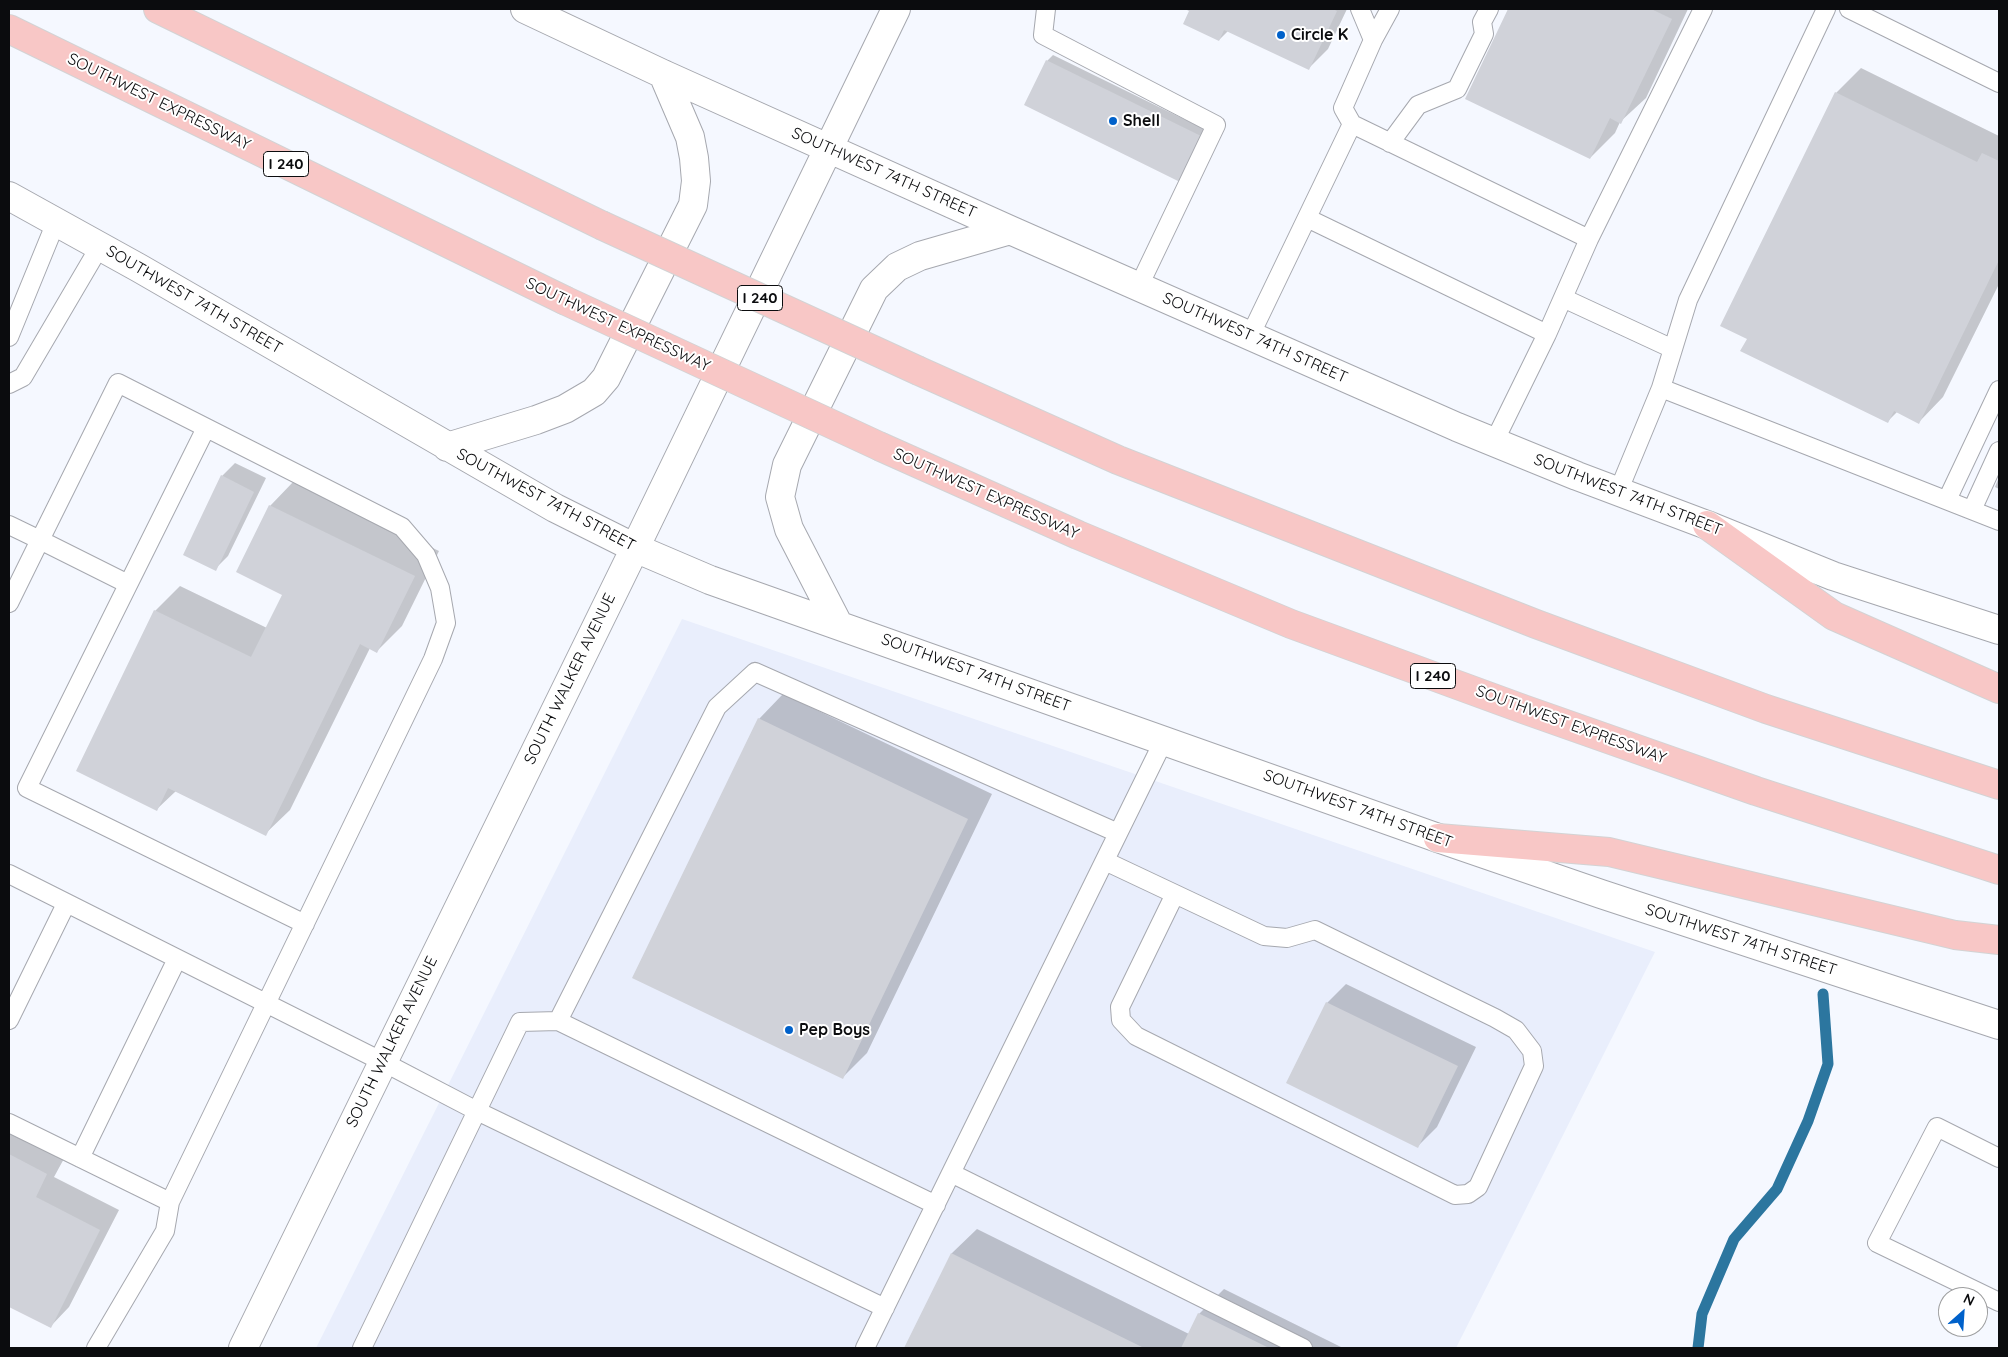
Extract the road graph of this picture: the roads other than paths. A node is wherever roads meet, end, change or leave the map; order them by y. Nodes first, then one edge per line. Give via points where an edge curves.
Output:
1 (158, 9) edge
2 (525, 9) edge
3 (896, 9) edge
4 (1046, 9) edge
5 (1360, 9) edge
6 (1390, 9) edge
7 (1489, 9) edge
8 (1702, 9) edge
9 (1826, 9) edge
10 (1849, 9) edge
11 (9, 29) edge
12 (1373, 40) junction
13 (663, 74) junction
14 (1999, 83) edge
15 (1352, 124) junction
16 (1390, 143) junction
17 (829, 149) junction
18 (9, 196) edge
19 (1307, 218) junction
20 (56, 222) junction
21 (1010, 230) junction
22 (1589, 240) junction
23 (100, 246) junction
24 (1139, 286) junction
25 (1563, 298) junction
26 (1547, 334) junction
27 (1250, 336) junction
28 (9, 337) edge
29 (1673, 349) junction
30 (9, 384) edge
31 (1661, 388) junction
32 (1999, 390) edge
33 (206, 428) junction
34 (1494, 442) junction
35 (447, 447) junction
36 (1999, 451) edge
37 (1618, 492) junction
38 (1947, 500) junction
39 (1972, 510) junction
40 (1999, 521) edge
41 (9, 525) edge
42 (1707, 525) junction
43 (40, 540) junction
44 (635, 548) junction
45 (128, 584) junction
46 (9, 603) edge
47 (838, 624) junction
48 (1999, 630) edge
49 (1999, 689) edge
50 (1164, 740) junction
51 (1999, 785) edge
52 (1118, 833) junction
53 (1438, 838) junction
54 (1105, 861) junction
55 (1999, 870) edge
56 (9, 874) edge
57 (1175, 894) junction
58 (66, 904) junction
59 (305, 924) junction
60 (1999, 940) edge
61 (176, 959) junction
62 (266, 1003) junction
63 (9, 1020) edge
64 (558, 1020) junction
65 (1999, 1025) edge
66 (382, 1062) junction
67 (477, 1111) junction
68 (9, 1123) edge
69 (80, 1158) junction
70 (1999, 1158) edge
71 (951, 1173) junction
72 (170, 1202) junction
73 (936, 1205) junction
74 (1999, 1302) edge
75 (885, 1308) junction
76 (96, 1348) edge
77 (243, 1348) edge
78 (362, 1348) edge
79 (865, 1348) edge
80 (1303, 1348) edge

1 - 51 highway, I 240, bridge via 601,225 1118,460 1527,621 1766,709
2 - 13 main road, SOUTHWEST 74TH STREET
3 - 17 main road, SOUTH WALKER AVENUE
4 - 24 lane via 1043,35 1216,125
5 - 12 lane
6 - 12 lane
7 - 16 lane via 1482,22 1484,34 1457,89 1418,105
8 - 22 lane
9 - 29 lane via 1688,300
10 - 14 lane
11 - 55 highway, SOUTHWEST EXPRESSWAY / I 240, bridge via 564,300 881,448 1078,535 1300,628 1522,709
12 - 15 lane via 1343,108
13 - 17 main road, SOUTHWEST 74TH STREET
13 - 35 main road via 690,137 696,181 693,205 606,378 594,392 565,409
15 - 16 lane
15 - 19 lane
16 - 22 lane
17 - 21 main road, SOUTHWEST 74TH STREET
17 - 44 main road, SOUTH WALKER AVENUE
18 - 20 main road, SOUTHWEST 74TH STREET
19 - 26 lane
19 - 27 lane
20 - 23 main road, SOUTHWEST 74TH STREET
20 - 28 lane
21 - 24 main road, SOUTHWEST 74TH STREET
21 - 47 main road via 920,256 897,267 874,290 787,465 780,497 790,528
22 - 25 lane
23 - 30 lane via 23,376
23 - 35 main road, SOUTHWEST 74TH STREET
24 - 27 main road, SOUTHWEST 74TH STREET
25 - 26 lane
25 - 29 lane
26 - 34 lane
27 - 34 main road, SOUTHWEST 74TH STREET
29 - 31 lane
31 - 37 lane
31 - 38 lane
32 - 38 lane
33 - 43 lane via 118,383
33 - 45 lane
33 - 59 lane via 402,528 426,555 440,588 446,622 433,659
34 - 37 main road, SOUTHWEST 74TH STREET
35 - 44 main road, SOUTHWEST 74TH STREET via 555,508
36 - 39 lane
37 - 42 main road, SOUTHWEST 74TH STREET
38 - 39 lane
39 - 40 lane
41 - 43 lane
42 - 48 main road, SOUTHWEST 74TH STREET via 1833,576
42 - 49 highway via 1834,616
43 - 45 lane
43 - 46 lane
44 - 47 main road, SOUTHWEST 74TH STREET via 710,580
44 - 66 main road, SOUTH WALKER AVENUE
45 - 59 lane via 27,788
47 - 50 main road, SOUTHWEST 74TH STREET
50 - 52 lane
50 - 53 main road, SOUTHWEST 74TH STREET
52 - 54 lane
52 - 64 lane via 755,672 717,707
53 - 60 highway via 1609,852 1955,935
53 - 65 main road, SOUTHWEST 74TH STREET
54 - 57 lane
54 - 71 lane
56 - 58 lane
57 - 57 lane via 1264,936 1287,938 1315,930 1516,1030 1532,1051 1534,1066 1478,1187 1468,1194 1455,1195 1136,1036 1121,1020 1120,1007
58 - 61 lane
58 - 63 lane
59 - 62 lane
61 - 62 lane
61 - 69 lane
62 - 66 lane
62 - 72 lane
64 - 67 lane via 520,1022
64 - 73 lane
66 - 67 lane
66 - 77 main road, SOUTH WALKER AVENUE
67 - 75 lane
67 - 78 lane
68 - 69 lane
69 - 72 lane
70 - 74 lane via 1937,1127 1877,1243
71 - 73 lane
71 - 80 lane
72 - 76 lane via 165,1231
73 - 75 lane
75 - 79 lane

